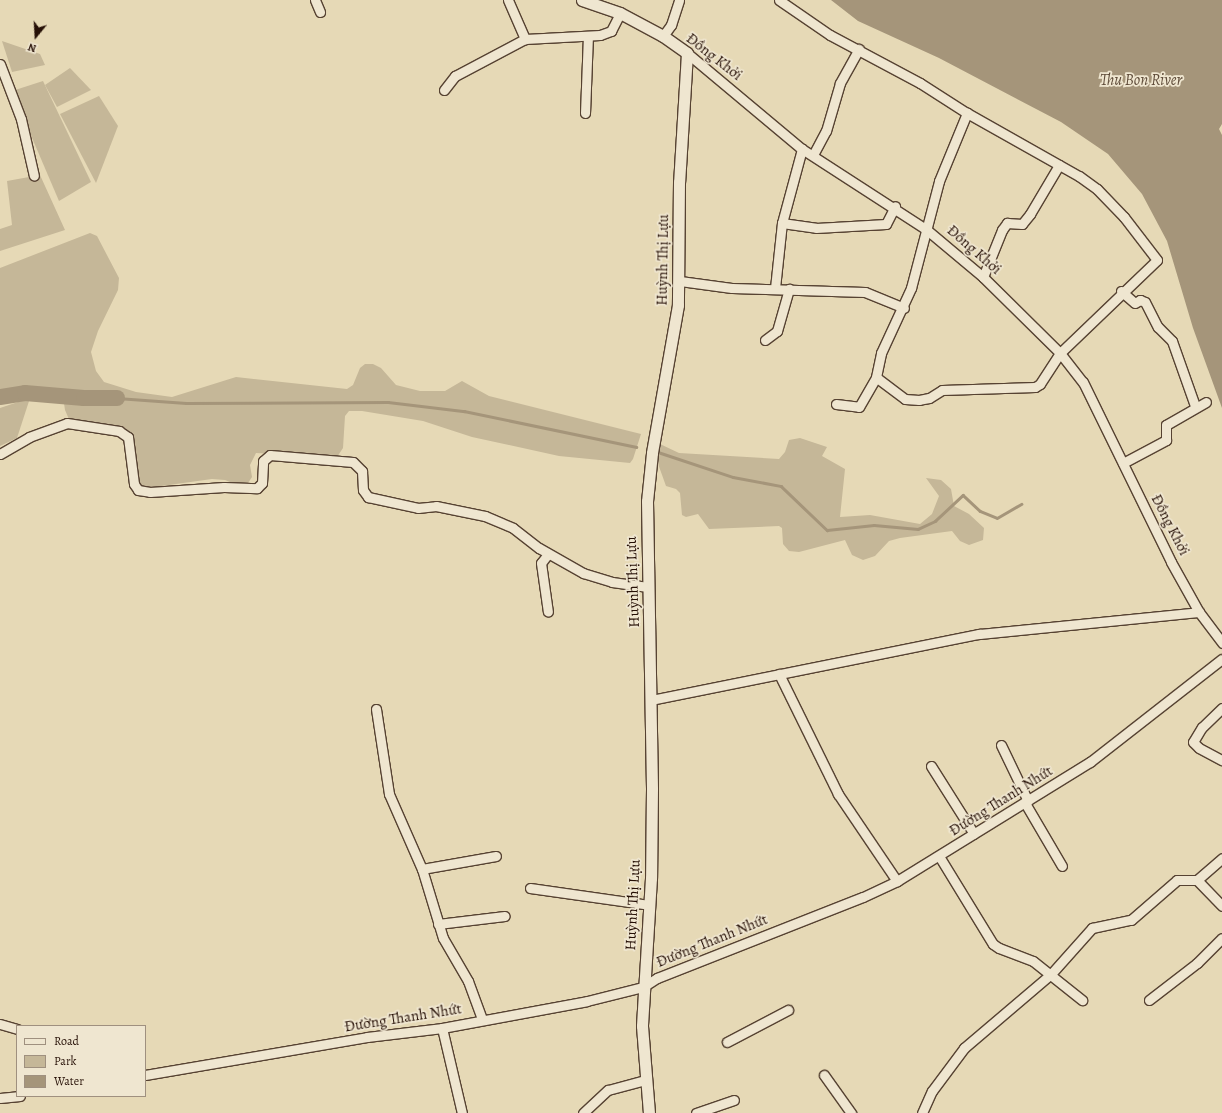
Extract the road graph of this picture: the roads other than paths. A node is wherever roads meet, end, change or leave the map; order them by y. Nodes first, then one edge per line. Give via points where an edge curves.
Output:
1 (315, 0) edge
2 (508, 0) edge
3 (582, 0) edge
4 (679, 0) edge
5 (779, 0) edge
6 (320, 12) dead end
7 (620, 13) junction
8 (588, 36) junction
9 (663, 36) junction
10 (525, 39) junction
11 (860, 49) junction
12 (687, 53) junction
13 (0, 64) edge
14 (444, 90) dead end
15 (967, 112) junction
16 (585, 113) dead end
17 (802, 149) junction
18 (813, 155) junction
19 (1059, 165) junction
20 (34, 176) dead end
21 (895, 206) junction
22 (782, 223) junction
23 (927, 230) junction
24 (983, 277) junction
25 (680, 281) junction
26 (775, 288) junction
27 (789, 289) junction
28 (1121, 291) junction
29 (904, 308) junction
30 (765, 340) dead end
31 (1060, 353) junction
32 (876, 377) junction
33 (1206, 402) dead end
34 (836, 404) dead end
35 (1195, 406) junction
36 (0, 454) edge
37 (1123, 463) junction
38 (548, 554) junction
39 (648, 587) junction
40 (548, 612) dead end
41 (1199, 612) junction
42 (1222, 643) edge
43 (1222, 659) edge
44 (779, 674) junction
45 (651, 700) junction
46 (1222, 708) edge
47 (376, 709) dead end
48 (1001, 745) dead end
49 (1222, 760) edge
50 (931, 766) dead end
51 (1026, 802) junction
52 (974, 834) junction
53 (496, 856) dead end
54 (939, 856) junction
55 (1222, 858) edge
56 (1062, 866) dead end
57 (422, 869) junction
58 (1197, 880) junction
59 (897, 881) junction
60 (530, 888) dead end
61 (649, 905) junction
62 (1222, 906) edge
63 (505, 916) dead end
64 (438, 924) junction
65 (1222, 938) edge
66 (1051, 974) junction
67 (643, 987) junction
68 (1082, 1000) dead end
69 (1149, 1000) dead end
70 (788, 1010) dead end
71 (482, 1019) junction
72 (0, 1024) edge
73 (16, 1028) edge
74 (442, 1028) junction
75 (727, 1042) dead end
76 (146, 1075) edge
77 (824, 1075) dead end
78 (646, 1080) junction
79 (16, 1096) edge
80 (0, 1098) edge
81 (734, 1100) dead end
82 (462, 1113) edge
83 (583, 1113) edge
84 (649, 1113) edge
85 (696, 1113) edge
86 (851, 1113) edge
87 (922, 1113) edge

1 - 6 street
2 - 10 street
3 - 7 street, Đồng Khởi
4 - 9 street via 671,25
5 - 11 street via 830,35
7 - 8 street via 611,31
7 - 9 street, Đồng Khởi
8 - 10 street
8 - 16 street
9 - 12 street, Đồng Khởi
10 - 14 street via 455,76
11 - 15 street
11 - 18 street via 840,83 826,131
12 - 17 street, Đồng Khởi
12 - 25 street, Huỳnh Thị Lựu via 679,182
13 - 20 street via 21,119
15 - 19 street
15 - 23 street via 939,181
17 - 18 street, Đồng Khởi
17 - 22 street
18 - 21 street, Đồng Khởi
19 - 24 street via 1022,224 1008,223 1002,230
19 - 28 street via 1097,189 1156,256 1155,264
21 - 22 street via 886,224 816,228
21 - 23 street, Đồng Khởi
22 - 26 street
23 - 24 street, Đồng Khởi
23 - 29 street
24 - 31 street, Đồng Khởi
25 - 26 street via 732,288
25 - 39 street, Huỳnh Thị Lựu via 675,328 650,466
26 - 27 street
27 - 29 street via 865,292
27 - 30 street via 777,331
28 - 31 street
28 - 35 street via 1135,303 1140,300 1145,302 1158,327 1172,341
29 - 32 street via 881,353
31 - 32 street via 1040,384 1035,387 942,390 929,398 919,400 905,399
31 - 37 street, Đồng Khởi via 1083,382
32 - 34 street via 859,407
33 - 35 street
35 - 37 street via 1165,426 1166,440
36 - 38 street via 29,437 67,423 119,430 128,437 134,484 138,490 150,492 224,487 257,488 262,483 263,461 268,456 351,462 362,471 363,490 368,497 418,508 436,506 484,516 513,528
37 - 41 street, Đồng Khởi
38 - 39 street via 594,577
38 - 40 street via 541,563
39 - 45 street, Huỳnh Thị Lựu
41 - 42 street, Đồng Khởi
41 - 44 street via 979,634
43 - 51 street, Đường Thanh Nhứt via 1090,762
44 - 45 street
44 - 59 street via 838,794
45 - 61 street, Huỳnh Thị Lựu
46 - 49 street via 1200,730 1194,742 1199,748
47 - 57 street via 389,794
48 - 51 street
50 - 52 street
51 - 52 street, Đường Thanh Nhứt
51 - 56 street
52 - 54 street, Đường Thanh Nhứt
53 - 57 street
54 - 59 street, Đường Thanh Nhứt
54 - 66 street via 993,944 1033,961
55 - 58 street
57 - 64 street
58 - 62 street
58 - 66 street via 1177,880 1131,920 1092,928
59 - 67 street, Đường Thanh Nhứt via 863,897 657,978
60 - 61 street
61 - 67 street, Huỳnh Thị Lựu
63 - 64 street
64 - 71 street via 443,938 468,981
65 - 69 street via 1197,963
66 - 68 street
66 - 87 street via 964,1048 932,1091
67 - 71 street, Đường Thanh Nhứt via 587,1001
67 - 78 street, Huỳnh Thị Lựu via 642,1026
70 - 75 street
71 - 74 street, Đường Thanh Nhứt
72 - 73 street
74 - 76 street, Đường Thanh Nhứt via 367,1037
74 - 82 street
77 - 86 street
78 - 83 street via 608,1090
78 - 84 street, Huỳnh Thị Lựu
79 - 80 street
81 - 85 street

